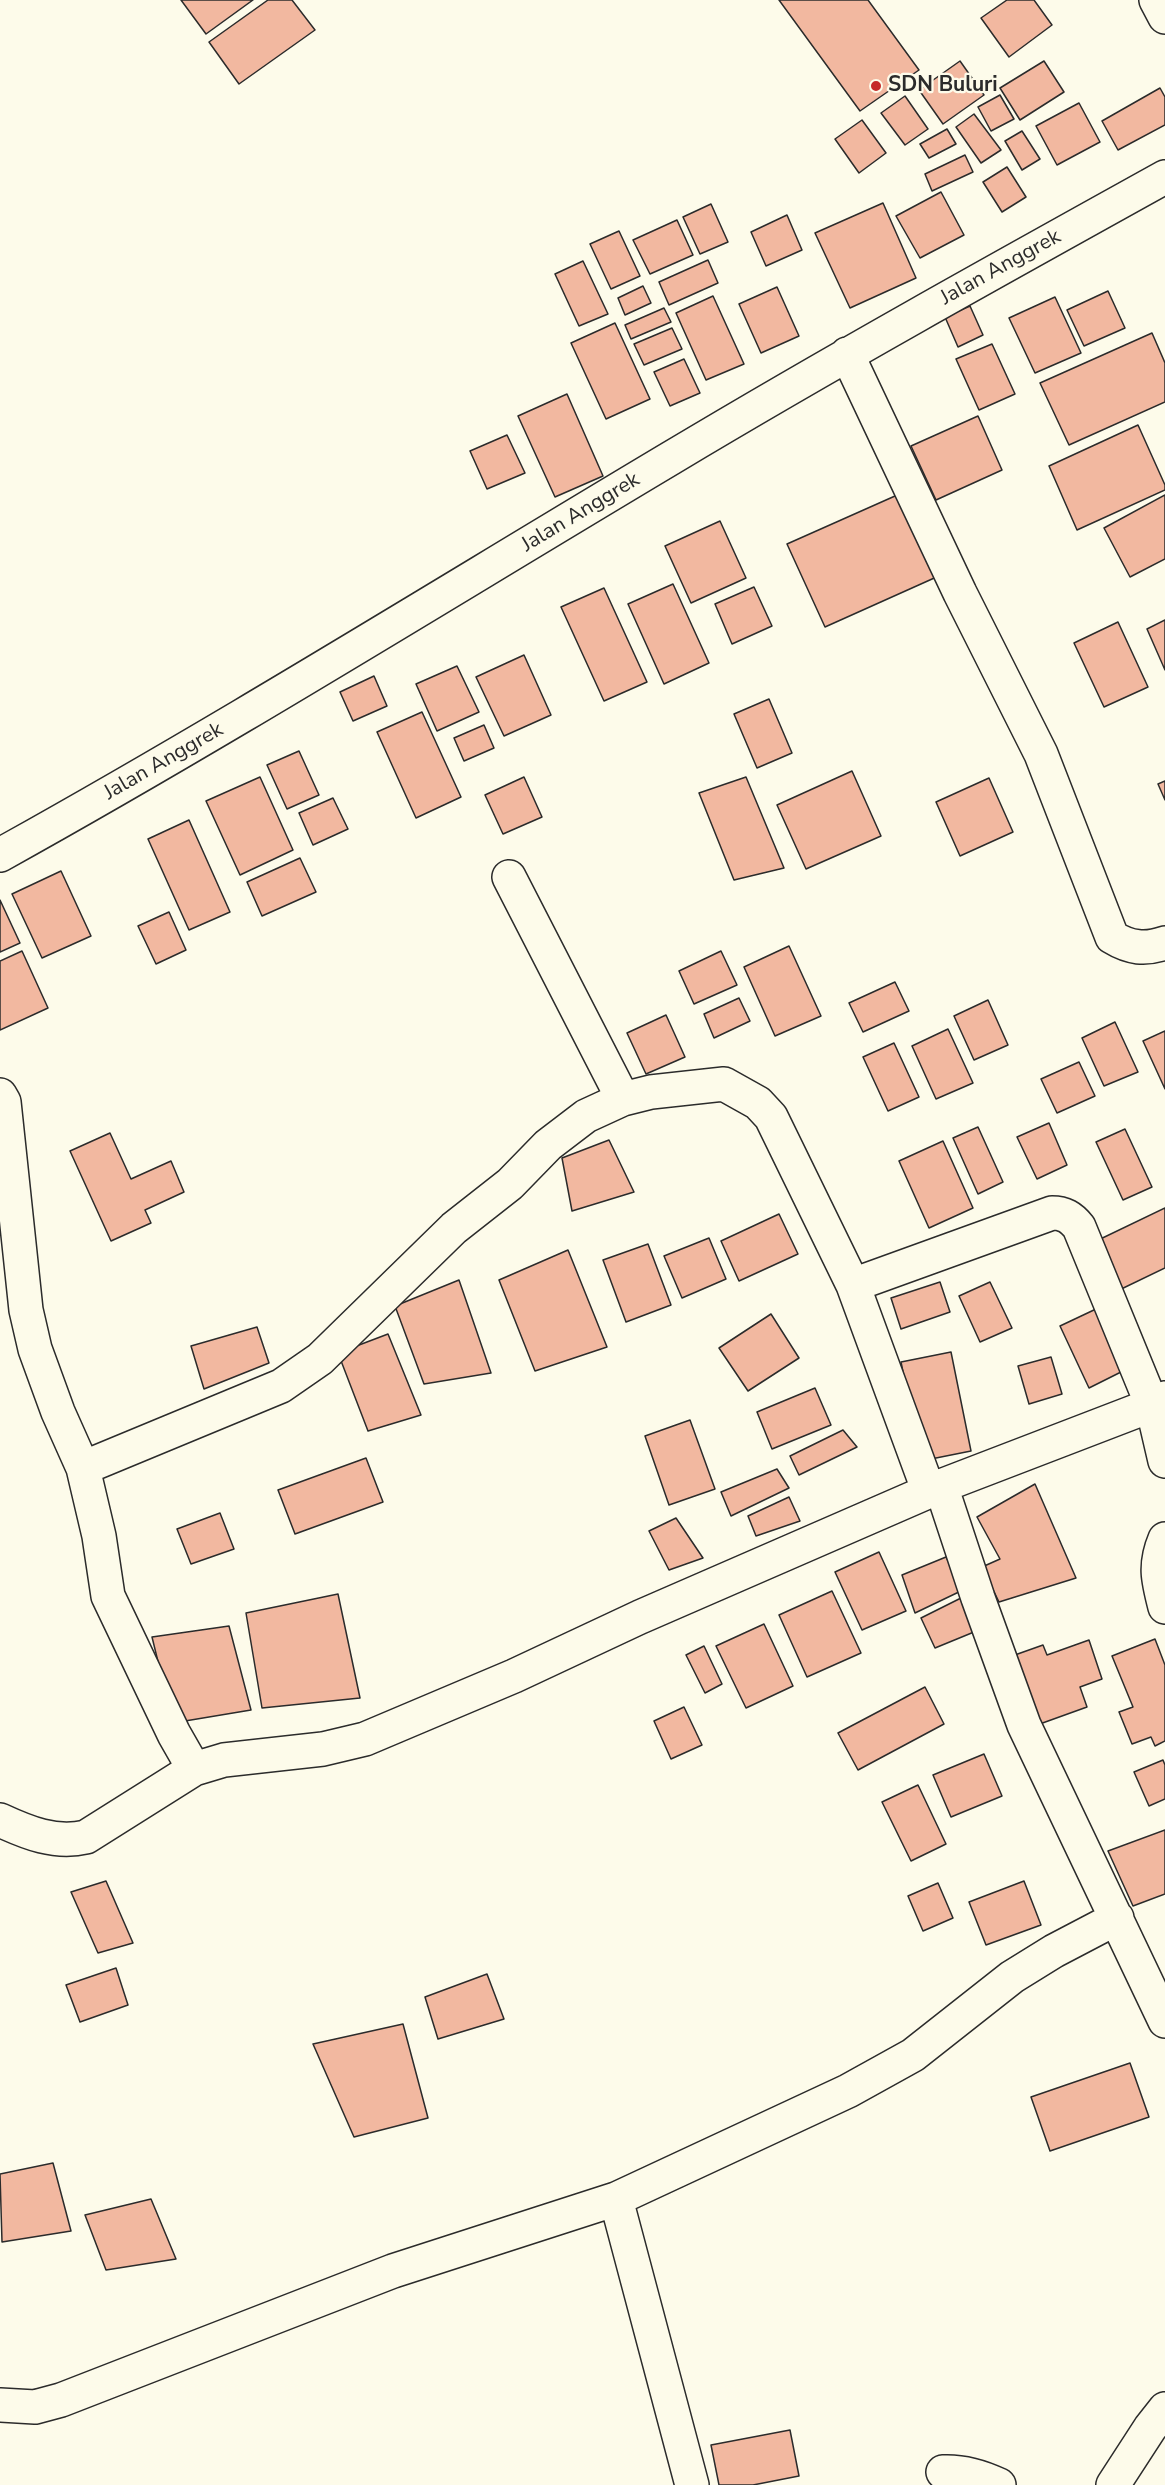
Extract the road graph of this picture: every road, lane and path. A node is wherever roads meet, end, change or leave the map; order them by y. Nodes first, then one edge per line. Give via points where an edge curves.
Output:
1 (1156, 0) edge
2 (1165, 17) edge
3 (1165, 177) edge
4 (847, 354) junction
5 (0, 855) edge
6 (509, 877) dead end
7 (1165, 942) edge
8 (0, 1095) edge
9 (623, 1100) junction
10 (853, 1285) junction
11 (1159, 1402) edge
12 (1165, 1461) edge
13 (83, 1468) junction
14 (935, 1489) junction
15 (1165, 1539) edge
16 (1165, 1607) edge
17 (194, 1768) junction
18 (0, 1820) edge
19 (1117, 1918) junction
20 (1165, 2021) edge
21 (616, 2199) junction
22 (0, 2405) edge
23 (1165, 2409) edge
24 (943, 2472) dead end
25 (692, 2485) edge
26 (999, 2485) edge
27 (1113, 2485) edge

1 - 2 main road
3 - 4 main road, Jalan Anggrek
4 - 5 main road, Jalan Anggrek via 410,618
4 - 7 main road via 1041,754 1112,937 1142,948
6 - 9 main road
8 - 13 main road via 4,1102 28,1320 54,1402
9 - 10 main road via 651,1092 724,1084 758,1102 771,1117
9 - 13 main road via 586,1116 549,1145 510,1184 454,1228 320,1359 281,1386
10 - 11 main road via 1052,1213 1067,1215 1078,1227
10 - 14 main road
11 - 12 main road
11 - 14 main road
13 - 17 main road via 108,1596
14 - 17 main road via 364,1739
14 - 19 main road via 1024,1725
15 - 16 main road via 1157,1558 1158,1583
17 - 18 main road via 86,1837 73,1840 36,1836
19 - 20 main road
19 - 21 main road via 1012,1977 913,2055 848,2091
21 - 22 main road via 393,2271 62,2400 35,2407
21 - 25 main road
23 - 27 main road
24 - 26 main road via 973,2474

